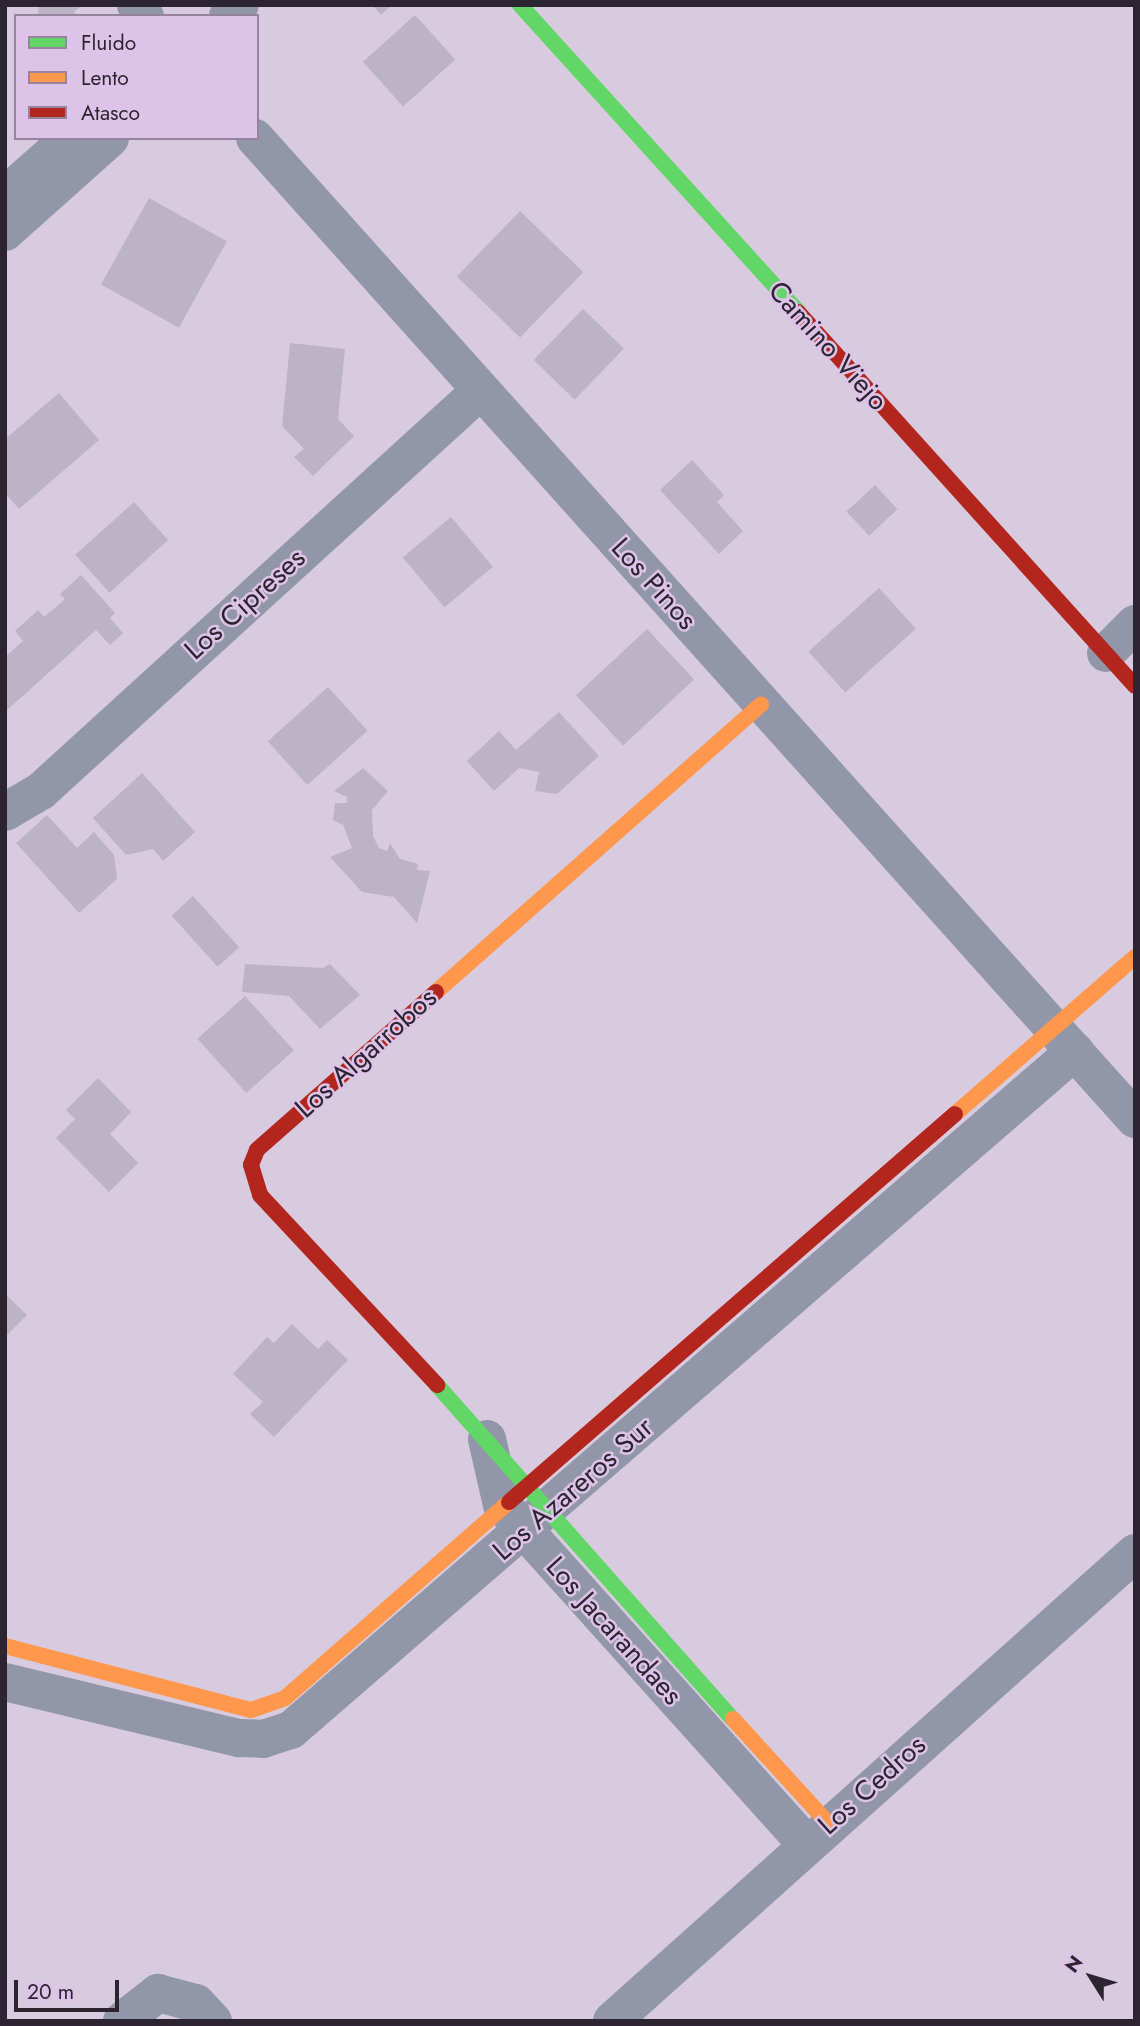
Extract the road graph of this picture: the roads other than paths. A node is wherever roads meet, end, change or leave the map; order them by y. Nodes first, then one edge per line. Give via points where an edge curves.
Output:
1 (520, 5) edge
2 (68, 140) edge
3 (108, 140) edge
4 (257, 140) edge
5 (5, 195) edge
6 (5, 232) edge
7 (481, 390) junction
8 (1135, 624) edge
9 (1105, 653) junction
10 (1135, 686) edge
11 (761, 704) junction
12 (5, 811) edge
13 (1135, 957) edge
14 (1064, 1040) junction
15 (1135, 1119) edge
16 (487, 1439) joint
17 (525, 1509) junction
18 (1135, 1553) edge
19 (5, 1646) edge
20 (5, 1682) edge
21 (817, 1834) junction
22 (122, 2021) edge
23 (213, 2021) edge
24 (612, 2021) edge

1 - 9 street, Camino Viejo
2 - 5 street
3 - 6 street
4 - 7 street, Los Pinos
7 - 11 street, Los Pinos
7 - 12 street, Los Cipreses via 41,791
8 - 9 street
9 - 10 street, Camino Viejo
11 - 14 street, Los Pinos
11 - 16 street, Los Algarrobos via 257,1150 251,1166 260,1195
13 - 14 street
14 - 15 street, Los Pinos
14 - 17 street, Los Azareros Sur
16 - 17 street, Los Jacarandaes
17 - 19 street, Los Azareros Sur via 285,1698 267,1706 237,1709
17 - 20 street, Los Azareros Sur via 312,1717 291,1730 263,1739 239,1738
17 - 21 street, Los Jacarandaes
18 - 21 street, Los Cedros
21 - 24 street, Los Cedros
22 - 23 street via 158,1993 195,2003

